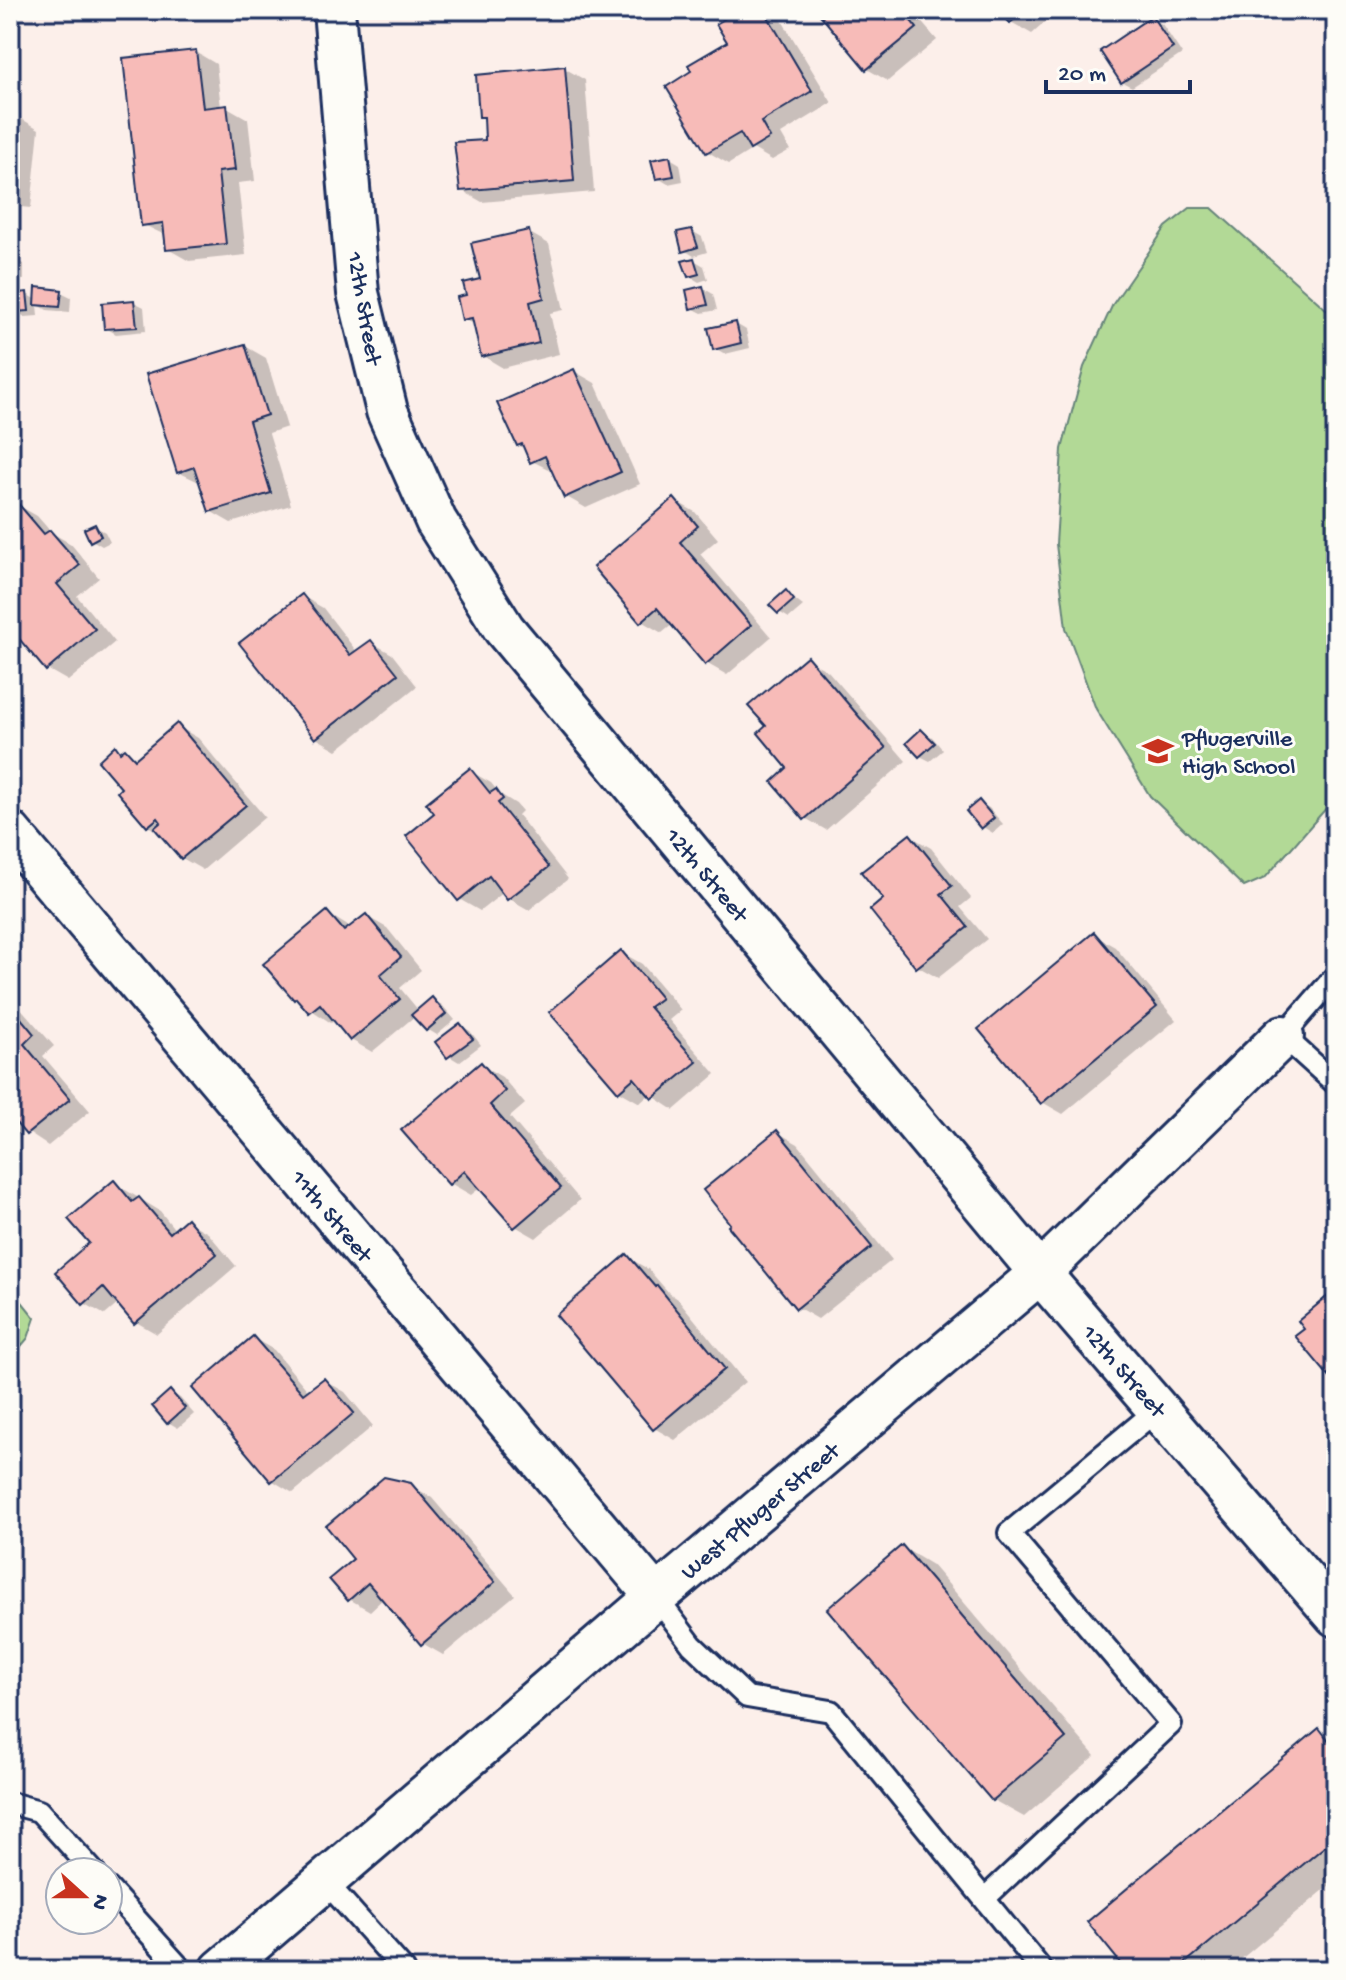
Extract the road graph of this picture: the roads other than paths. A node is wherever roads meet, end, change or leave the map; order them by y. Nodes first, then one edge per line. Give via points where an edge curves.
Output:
1 (334, 10) edge
2 (10, 832) edge
3 (1336, 975) edge
4 (1283, 1036) junction
5 (1336, 1084) edge
6 (1040, 1273) junction
7 (1158, 1409) junction
8 (656, 1597) junction
9 (1336, 1616) edge
10 (10, 1803) edge
11 (80, 1856) edge
12 (325, 1881) junction
13 (985, 1898) junction
14 (124, 1906) edge
15 (182, 1970) edge
16 (221, 1970) edge
17 (404, 1970) edge
18 (1042, 1970) edge

1 - 6 street, 12th Street via 358,293 387,411 436,521 504,629
2 - 8 street, 11th Street
3 - 4 lane
4 - 5 lane
4 - 6 street, West Pfluger Street
6 - 7 street, 12th Street
6 - 8 street, West Pfluger Street
7 - 9 street, 12th Street
7 - 13 lane via 1009,1533 1171,1724
8 - 12 street, West Pfluger Street
8 - 13 lane via 692,1645 747,1697 831,1711
10 - 11 lane via 39,1811
12 - 16 street, West Pfluger Street
12 - 17 lane
13 - 18 lane
14 - 15 lane

